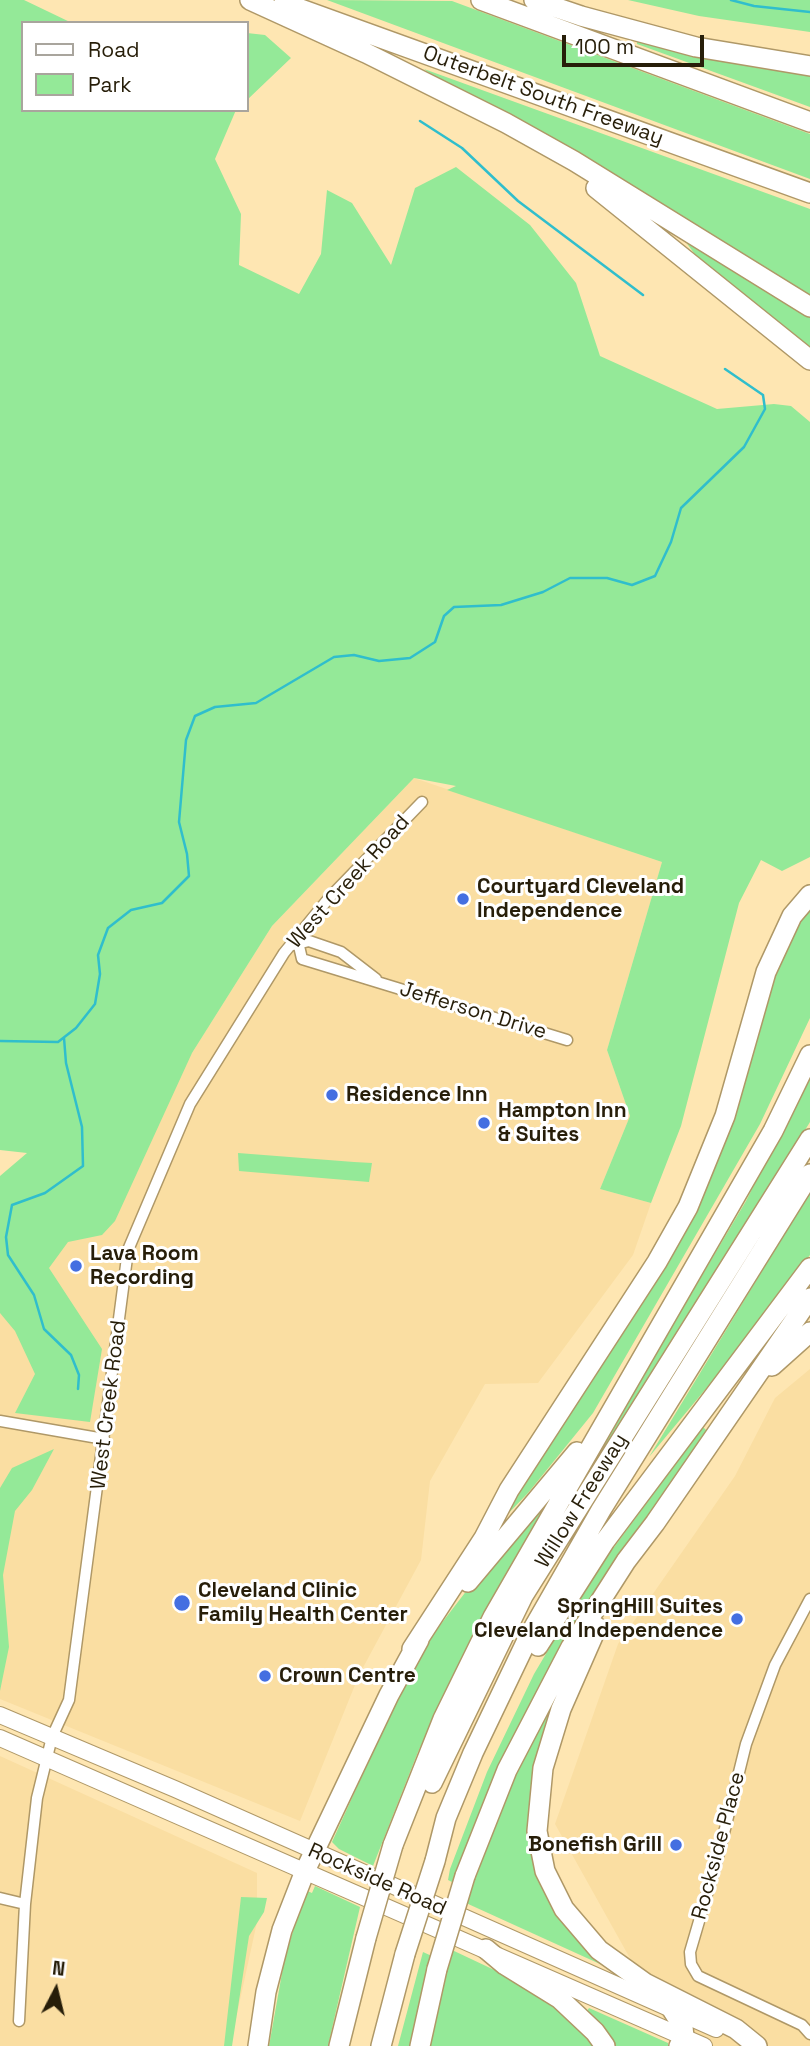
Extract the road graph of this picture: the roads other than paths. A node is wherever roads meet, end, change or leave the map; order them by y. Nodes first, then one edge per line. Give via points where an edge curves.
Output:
1 (250, 0) edge
2 (276, 0) edge
3 (481, 0) edge
4 (534, 0) edge
5 (810, 66) edge
6 (460, 100) junction
7 (810, 121) edge
8 (810, 193) edge
9 (810, 307) edge
10 (810, 360) edge
11 (422, 802) dead end
12 (810, 895) edge
13 (296, 945) junction
14 (378, 981) junction
15 (567, 1040) dead end
16 (810, 1055) edge
17 (810, 1139) edge
18 (810, 1174) edge
19 (810, 1268) edge
20 (810, 1298) edge
21 (810, 1332) edge
22 (638, 1365) junction
23 (731, 1415) junction
24 (0, 1420) edge
25 (104, 1439) junction
26 (656, 1523) junction
27 (810, 1600) edge
28 (412, 1649) junction
29 (0, 1715) edge
30 (52, 1737) junction
31 (0, 1738) edge
32 (48, 1759) junction
33 (398, 1849) junction
34 (314, 1853) junction
35 (435, 1861) junction
36 (305, 1871) junction
37 (0, 1898) edge
38 (25, 1904) junction
39 (372, 1941) junction
40 (486, 1949) junction
41 (671, 2008) junction
42 (19, 2021) dead end
43 (810, 2034) edge
44 (682, 2041) edge
45 (258, 2046) edge
46 (339, 2046) edge
47 (350, 2046) edge
48 (382, 2046) edge
49 (420, 2046) edge
50 (606, 2046) edge
51 (704, 2046) edge
52 (755, 2046) edge

1 - 6 highway
2 - 8 highway, Outerbelt South Freeway
3 - 7 highway
4 - 5 highway via 696,47
6 - 9 highway via 573,161
6 - 10 highway via 580,176
11 - 13 street, West Creek Road via 329,898
12 - 28 highway via 792,916 766,972 725,1116 688,1207
13 - 14 street, Jefferson Drive via 302,959
13 - 14 street, Jefferson Drive via 309,941 341,952
13 - 25 street, West Creek Road via 190,1104 128,1250
14 - 15 street, Jefferson Drive
16 - 22 highway via 773,1130
17 - 33 highway, Willow Freeway via 523,1595
18 - 35 highway, Willow Freeway via 601,1510 530,1634 473,1753 446,1818
19 - 35 highway via 564,1601 508,1702
20 - 23 highway
21 - 23 highway via 783,1355
22 - 28 highway via 577,1452
22 - 33 highway via 493,1616 443,1719
23 - 26 highway
24 - 25 street
25 - 30 street, West Creek Road via 69,1700
26 - 49 highway, bridge via 609,1586 548,1688 508,1770 465,1876
26 - 52 highway via 594,1631 561,1709 539,1790 540,1851 564,1909 600,1950 645,1983 736,2029
27 - 43 street, Rockside Place via 775,1665 746,1744 690,1952 698,1976 802,2025
28 - 34 highway
29 - 30 main road, Rockside Road
30 - 32 street, West Creek Road
30 - 34 main road, Rockside Road
31 - 32 main road, Rockside Road
32 - 36 main road, Rockside Road
32 - 38 street, West Creek Road via 37,1798
33 - 39 highway, Willow Freeway
34 - 36 highway
34 - 41 main road, Rockside Road
35 - 48 highway, Willow Freeway, bridge
36 - 40 main road, Rockside Road
36 - 45 highway via 282,1930
37 - 38 street
38 - 42 street, West Creek Road
39 - 46 highway
39 - 47 highway, Willow Freeway
40 - 44 main road, Rockside Road
40 - 50 highway via 560,1999
41 - 44 highway via 683,2027
41 - 52 main road, Rockside Road
44 - 51 main road, Rockside Road

